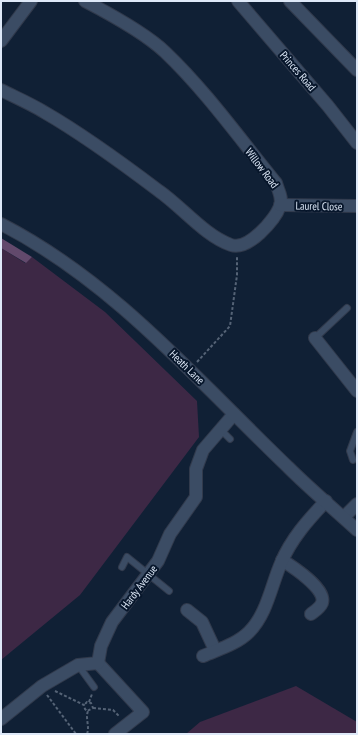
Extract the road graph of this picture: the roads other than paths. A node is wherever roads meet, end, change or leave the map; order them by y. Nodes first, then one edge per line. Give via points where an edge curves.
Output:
1 (31, 1) edge
2 (86, 1) edge
3 (238, 1) edge
4 (290, 1) edge
5 (1, 41) edge
6 (357, 69) edge
7 (1, 90) edge
8 (357, 143) edge
9 (280, 205) junction
10 (357, 206) edge
11 (1, 224) edge
12 (347, 308) dead end
13 (315, 338) joint
14 (357, 391) edge
15 (234, 414) junction
16 (220, 429) junction
17 (357, 432) edge
18 (230, 439) dead end
19 (353, 460) dead end
20 (326, 501) junction
21 (357, 504) edge
22 (344, 517) junction
23 (357, 530) edge
24 (282, 560) junction
25 (122, 567) dead end
26 (148, 575) junction
27 (169, 591) dead end
28 (187, 610) dead end
29 (311, 614) dead end
30 (215, 650) junction
31 (203, 656) dead end
32 (98, 663) junction
33 (78, 665) junction
34 (94, 687) dead end
35 (1, 719) edge
36 (115, 734) edge

1 - 5 street
2 - 9 street, Willow Road via 117,18 164,51 276,183
3 - 8 street, Princes Road
4 - 6 street
7 - 9 street via 44,112 161,192 216,238 233,246 245,244 267,227
9 - 10 street, Laurel Close
11 - 15 street, Heath Lane via 65,261 103,290
12 - 13 lane
13 - 14 street
15 - 16 street, Hardy Avenue
15 - 20 street, Heath Lane via 287,467
16 - 18 lane
16 - 26 street, Hardy Avenue via 203,450 196,469 196,497 170,534 158,561
17 - 19 lane via 350,451
20 - 22 street, Heath Lane
20 - 24 street via 298,534
21 - 22 street
22 - 23 street, Heath Lane
24 - 29 street via 320,592 322,603
24 - 30 street via 263,611 255,624 239,640
25 - 26 lane via 127,557
26 - 27 lane
26 - 32 street, Hardy Avenue via 112,622 101,646
28 - 30 street via 202,622
30 - 31 street
32 - 33 street
32 - 36 street via 143,712
33 - 34 lane
33 - 35 street via 42,686

